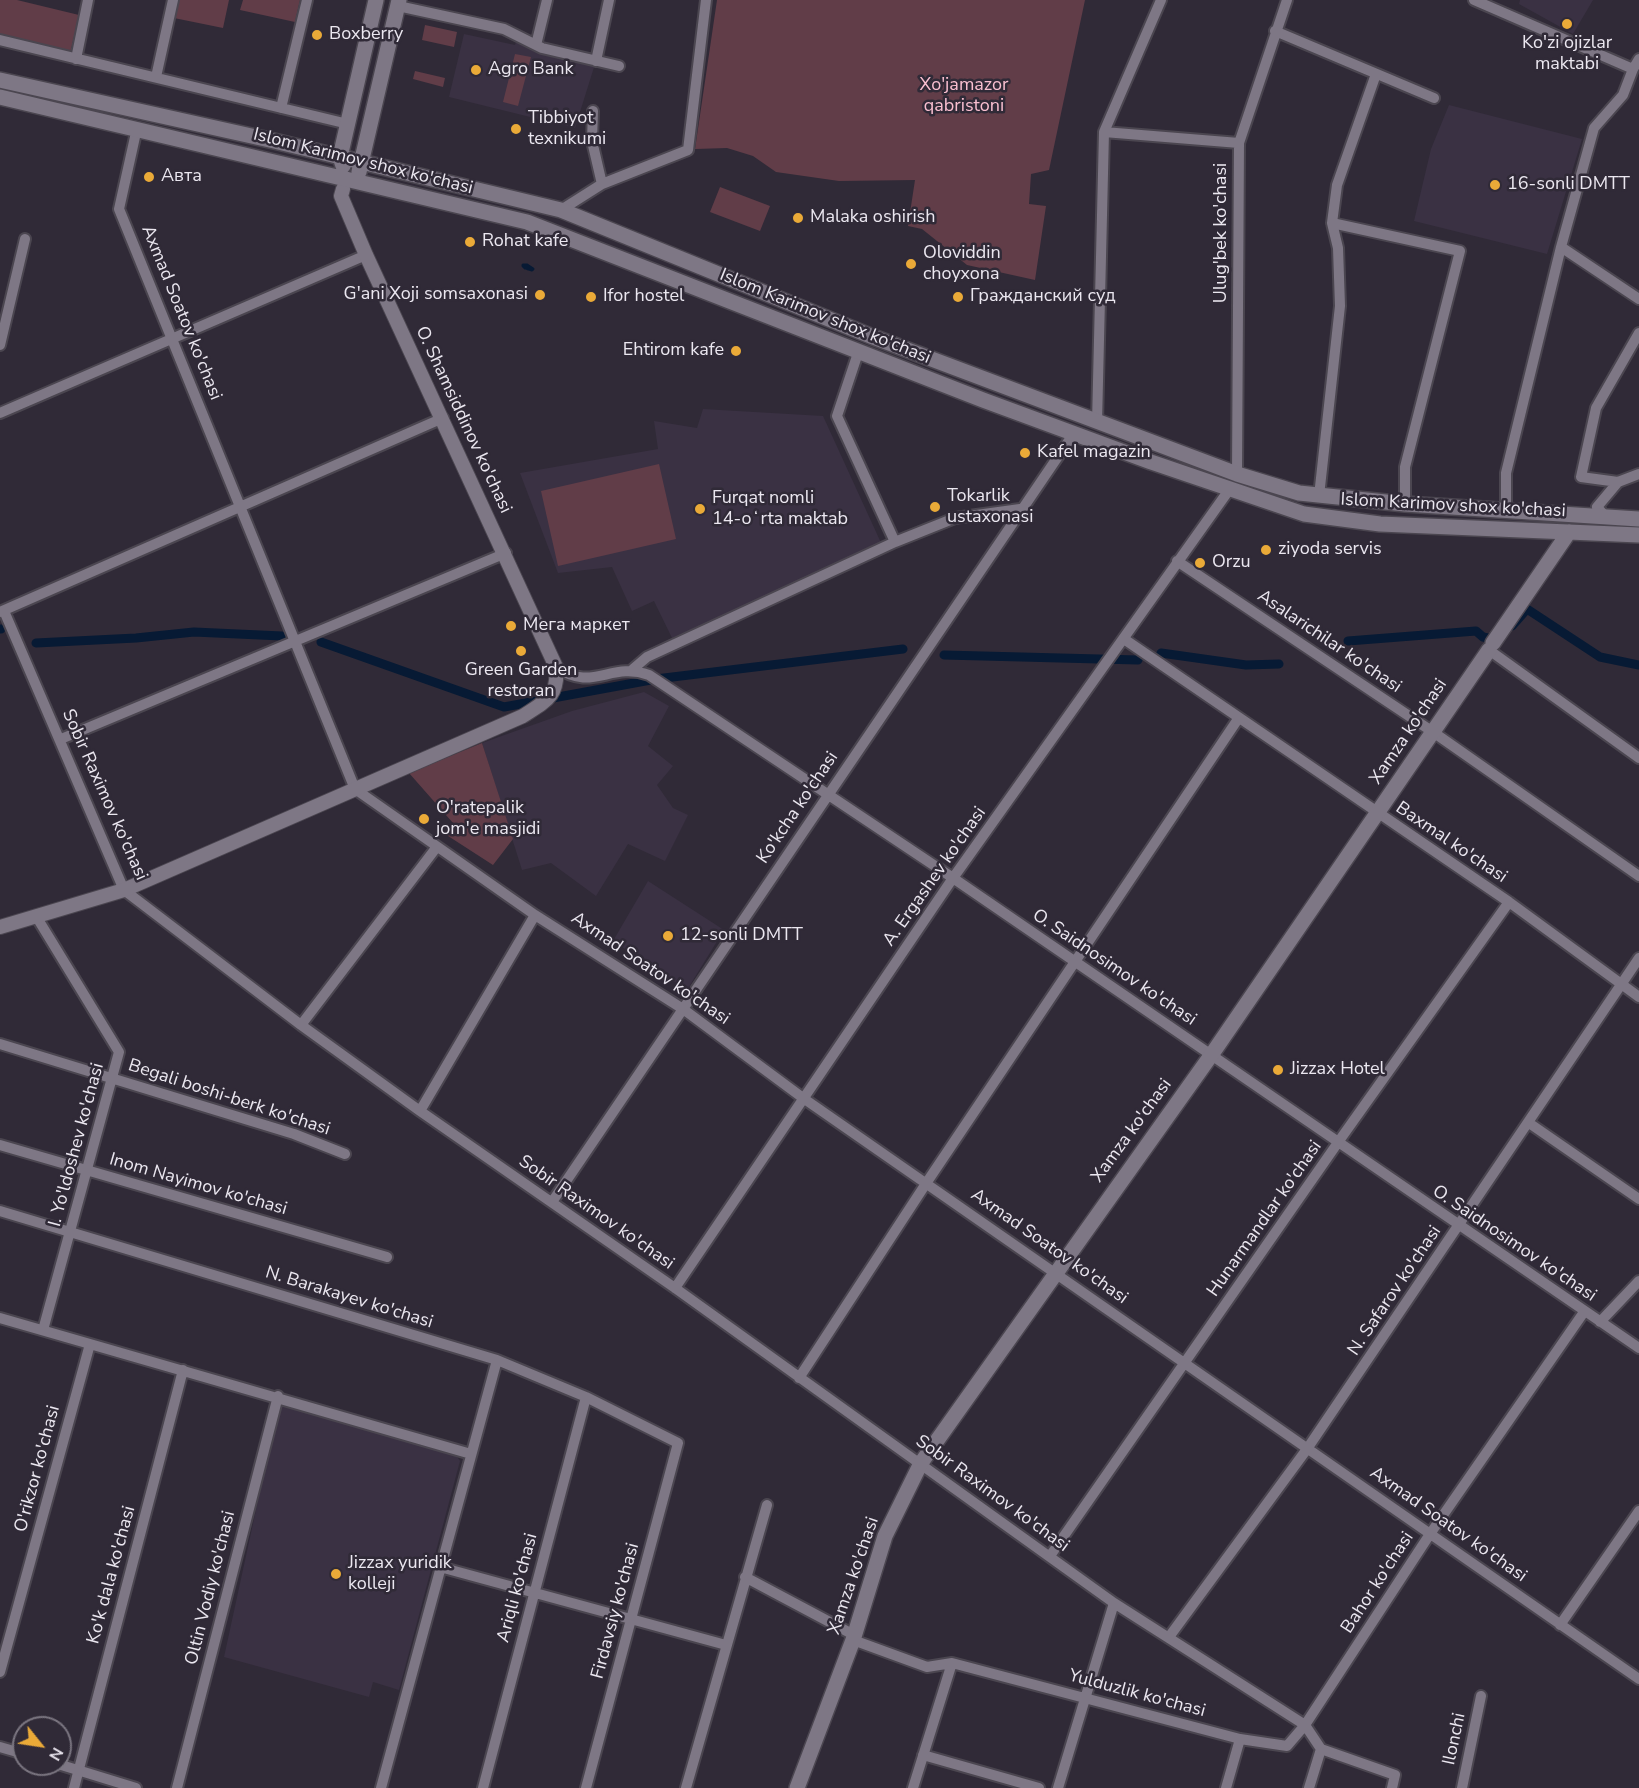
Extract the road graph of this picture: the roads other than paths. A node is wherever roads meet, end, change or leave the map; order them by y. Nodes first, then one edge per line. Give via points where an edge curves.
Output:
1 (88, 0) edge
2 (173, 0) edge
3 (307, 0) edge
4 (376, 0) edge
5 (547, 0) edge
6 (609, 0) edge
7 (706, 0) edge
8 (1161, 0) edge
9 (1287, 0) edge
10 (1474, 0) edge
11 (398, 3) edge
12 (1275, 31) junction
13 (0, 40) edge
14 (536, 45) junction
15 (76, 59) junction
16 (596, 61) junction
17 (1636, 64) edge
18 (619, 66) dead end
19 (1376, 74) junction
20 (156, 77) junction
21 (0, 80) edge
22 (0, 97) edge
23 (1434, 98) dead end
24 (281, 108) junction
25 (593, 111) dead end
26 (348, 124) junction
27 (138, 128) junction
28 (1104, 132) junction
29 (1239, 143) junction
30 (340, 157) junction
31 (363, 163) junction
32 (335, 175) junction
33 (355, 183) junction
34 (602, 184) junction
35 (561, 210) junction
36 (1332, 223) junction
37 (24, 239) dead end
38 (1561, 246) junction
39 (366, 255) junction
40 (1639, 299) edge
41 (796, 304) junction
42 (788, 323) junction
43 (1639, 333) edge
44 (873, 337) junction
45 (174, 339) junction
46 (0, 345) edge
47 (862, 354) junction
48 (0, 413) edge
49 (442, 417) junction
50 (1097, 423) junction
51 (1074, 433) junction
52 (1237, 474) junction
53 (1639, 474) edge
54 (1618, 482) junction
55 (1228, 490) junction
56 (1320, 496) junction
57 (1405, 504) junction
58 (240, 508) junction
59 (1020, 509) junction
60 (1506, 510) junction
61 (1605, 516) junction
62 (1639, 519) edge
63 (1569, 532) junction
64 (1639, 536) edge
65 (895, 542) junction
66 (506, 553) junction
67 (1177, 561) junction
68 (2, 611) edge
69 (1124, 639) junction
70 (296, 642) junction
71 (1493, 643) junction
72 (556, 667) junction
73 (633, 669) junction
74 (1238, 719) junction
75 (1433, 732) junction
76 (61, 739) junction
77 (1639, 758) edge
78 (354, 789) junction
79 (828, 794) junction
80 (1378, 813) junction
81 (436, 848) junction
82 (1639, 876) edge
83 (953, 878) junction
84 (124, 890) junction
85 (1509, 902) junction
86 (535, 915) junction
87 (36, 916) junction
88 (0, 927) edge
89 (1639, 958) edge
90 (1075, 962) junction
91 (1621, 986) junction
92 (1639, 997) edge
93 (683, 1009) junction
94 (301, 1025) junction
95 (0, 1044) edge
96 (1212, 1054) junction
97 (112, 1078) junction
98 (803, 1098) junction
99 (420, 1111) junction
100 (1529, 1123) junction
101 (1339, 1141) junction
102 (0, 1145) edge
103 (345, 1154) dead end
104 (89, 1170) junction
105 (927, 1182) junction
106 (1639, 1199) edge
107 (552, 1202) junction
108 (0, 1211) edge
109 (1459, 1227) junction
110 (72, 1231) junction
111 (387, 1257) dead end
112 (1055, 1273) junction
113 (1639, 1281) edge
114 (675, 1288) junction
115 (1584, 1312) junction
116 (0, 1318) edge
117 (1600, 1322) junction
118 (43, 1330) junction
119 (90, 1344) junction
120 (1639, 1348) edge
121 (497, 1360) junction
122 (1184, 1364) junction
123 (183, 1370) junction
124 (800, 1378) junction
125 (278, 1396) junction
126 (586, 1397) junction
127 (678, 1443) joint
128 (1307, 1449) junction
129 (471, 1454) junction
130 (921, 1463) junction
131 (767, 1505) dead end
132 (1639, 1511) edge
133 (1430, 1534) junction
134 (1050, 1556) junction
135 (440, 1568) junction
136 (746, 1577) junction
137 (534, 1592) junction
138 (1114, 1603) junction
139 (632, 1618) junction
140 (1560, 1625) junction
141 (854, 1637) junction
142 (1169, 1637) junction
143 (726, 1645) junction
144 (952, 1663) junction
145 (0, 1672) edge
146 (1639, 1679) edge
147 (1480, 1696) dead end
148 (1085, 1697) junction
149 (1305, 1725) junction
150 (1240, 1739) junction
151 (1321, 1749) junction
152 (923, 1755) junction
153 (72, 1768) edge
154 (79, 1770) junction
155 (74, 1788) edge
156 (136, 1788) edge
157 (177, 1788) edge
158 (381, 1788) edge
159 (483, 1788) edge
160 (586, 1788) edge
161 (686, 1788) edge
162 (797, 1788) edge
163 (913, 1788) edge
164 (1039, 1788) edge
165 (1058, 1788) edge
166 (1226, 1788) edge
167 (1309, 1788) edge
168 (1392, 1788) edge
169 (1462, 1788) edge

1 - 15 street
2 - 20 street
3 - 24 street
4 - 26 main road
5 - 14 street
6 - 16 street
7 - 34 street via 688,150
8 - 28 street
9 - 12 street, Ulug'bek ko'chasi
10 - 17 street
11 - 14 street via 504,29
11 - 31 main road
12 - 19 street
12 - 29 street, Ulug'bek ko'chasi
13 - 15 street
14 - 16 street
15 - 20 street
16 - 18 street
17 - 38 street via 1623,95 1594,128
19 - 23 street
19 - 36 street via 1337,185
20 - 24 street
21 - 30 main road, Islom Karimov shox ko'chasi
22 - 27 main road, Islom Karimov shox ko'chasi
24 - 26 street
25 - 34 street via 592,141
26 - 30 main road
27 - 32 main road, Islom Karimov shox ko'chasi
27 - 45 street, Axmad Soatov ko'chasi via 119,209
28 - 29 street
28 - 50 street
29 - 52 street, Ulug'bek ko'chasi
30 - 31 main road, Islom Karimov shox ko'chasi
30 - 32 main road
30 - 33 main road
31 - 33 main road
31 - 35 main road, Islom Karimov shox ko'chasi
32 - 33 main road, Islom Karimov shox ko'chasi
33 - 39 street, O. Shamsiddinov ko'chasi via 341,196
33 - 42 main road, Islom Karimov shox ko'chasi via 527,222
34 - 35 street
35 - 41 main road, Islom Karimov shox ko'chasi
36 - 56 street via 1338,248 1340,306
36 - 57 street via 1460,251 1405,467
37 - 46 street
38 - 40 street
38 - 60 street via 1506,473
39 - 45 street
39 - 49 street, O. Shamsiddinov ko'chasi
41 - 42 main road via 800,317
41 - 44 main road, Islom Karimov shox ko'chasi
42 - 47 main road, Islom Karimov shox ko'chasi
43 - 54 street via 1596,408 1581,477
44 - 47 main road via 864,339
44 - 50 main road, Islom Karimov shox ko'chasi
45 - 48 street
45 - 58 street, Axmad Soatov ko'chasi
47 - 51 main road, Islom Karimov shox ko'chasi
47 - 65 street via 837,416
49 - 58 street
49 - 66 street, O. Shamsiddinov ko'chasi
50 - 52 main road, Islom Karimov shox ko'chasi
51 - 55 main road, Islom Karimov shox ko'chasi
51 - 59 street, Ko'kcha ko'chasi
52 - 56 main road, Islom Karimov shox ko'chasi
53 - 54 street
54 - 61 street via 1597,507
55 - 63 main road, Islom Karimov shox ko'chasi via 1304,514 1369,523
55 - 67 street, A. Ergashev ko'chasi
56 - 57 main road, Islom Karimov shox ko'chasi
57 - 60 main road, Islom Karimov shox ko'chasi
58 - 68 street
58 - 70 street, Axmad Soatov ko'chasi
59 - 65 street via 955,518
59 - 79 street, Ko'kcha ko'chasi
60 - 61 main road, Islom Karimov shox ko'chasi
61 - 62 main road, Islom Karimov shox ko'chasi
63 - 64 main road, Islom Karimov shox ko'chasi
63 - 71 main road, Xamza ko'chasi
65 - 73 street via 647,657
66 - 70 street
66 - 72 street, O. Shamsiddinov ko'chasi
67 - 69 street, A. Ergashev ko'chasi
67 - 75 street, Asalarichilar ko'chasi
68 - 76 street, Sobir Raximov ko'chasi
69 - 74 street, Baxmal ko'chasi
69 - 83 street, A. Ergashev ko'chasi
70 - 76 street
70 - 78 street, Axmad Soatov ko'chasi
71 - 75 main road, Xamza ko'chasi
71 - 77 street
72 - 73 street via 580,680
72 - 78 street via 558,684 547,699 523,716
73 - 79 street, O. Saidnosimov ko'chasi via 649,675
74 - 80 street, Baxmal ko'chasi
74 - 90 street
75 - 80 main road, Xamza ko'chasi
75 - 82 street, Asalarichilar ko'chasi
76 - 84 street, Sobir Raximov ko'chasi
78 - 81 street, Axmad Soatov ko'chasi
78 - 84 street
79 - 83 street, O. Saidnosimov ko'chasi
79 - 93 street, Ko'kcha ko'chasi
80 - 85 street, Baxmal ko'chasi
80 - 96 main road, Xamza ko'chasi
81 - 86 street, Axmad Soatov ko'chasi
81 - 94 street
83 - 90 street, O. Saidnosimov ko'chasi
83 - 98 street, A. Ergashev ko'chasi
84 - 87 street
84 - 94 street, Sobir Raximov ko'chasi
85 - 91 street, Baxmal ko'chasi
85 - 101 street, Hunarmandlar ko'chasi
86 - 93 street, Axmad Soatov ko'chasi
86 - 99 street
87 - 88 street
87 - 97 street, I. Yo'ldoshev ko'chasi via 119,1052
89 - 91 street, N. Safarov ko'chasi
90 - 96 street, O. Saidnosimov ko'chasi
90 - 105 street
91 - 92 street, Baxmal ko'chasi
91 - 100 street, N. Safarov ko'chasi
93 - 98 street, Axmad Soatov ko'chasi
93 - 107 street, Ko'kcha ko'chasi
94 - 99 street, Sobir Raximov ko'chasi
95 - 97 street, Begali boshi-berk ko'chasi
96 - 101 street, O. Saidnosimov ko'chasi
96 - 112 main road, Xamza ko'chasi
97 - 103 street, Begali boshi-berk ko'chasi via 294,1134
97 - 104 street, I. Yo'ldoshev ko'chasi
98 - 105 street, Axmad Soatov ko'chasi
98 - 114 street, A. Ergashev ko'chasi
99 - 107 street, Sobir Raximov ko'chasi
100 - 106 street
100 - 109 street, N. Safarov ko'chasi
101 - 109 street, O. Saidnosimov ko'chasi
101 - 122 street, Hunarmandlar ko'chasi
102 - 104 street, Inom Nayimov ko'chasi
104 - 110 street, I. Yo'ldoshev ko'chasi
104 - 111 street, Inom Nayimov ko'chasi
105 - 112 street, Axmad Soatov ko'chasi
105 - 124 street
107 - 114 street, Sobir Raximov ko'chasi
108 - 110 street, N. Barakayev ko'chasi
109 - 115 street, O. Saidnosimov ko'chasi
109 - 128 street, N. Safarov ko'chasi
110 - 118 street, I. Yo'ldoshev ko'chasi
110 - 121 street, N. Barakayev ko'chasi
112 - 122 street, Axmad Soatov ko'chasi
112 - 130 main road, Xamza ko'chasi
113 - 117 street
114 - 124 street, Sobir Raximov ko'chasi
115 - 117 street, O. Saidnosimov ko'chasi
115 - 133 street, Bahor ko'chasi
116 - 118 street
117 - 120 street, O. Saidnosimov ko'chasi
118 - 119 street
119 - 123 street
119 - 145 street, O'rikzor ko'chasi
121 - 126 street, N. Barakayev ko'chasi
121 - 129 street
122 - 128 street, Axmad Soatov ko'chasi
122 - 134 street, Hunarmandlar ko'chasi
123 - 125 street
123 - 154 street, Ko'k dala ko'chasi
124 - 130 street, Sobir Raximov ko'chasi
125 - 129 street
125 - 157 street, Oltin Vodiy ko'chasi
126 - 127 street, N. Barakayev ko'chasi
126 - 137 street, Ariqli ko'chasi
127 - 139 street, Firdavsiy ko'chasi
128 - 133 street, Axmad Soatov ko'chasi
128 - 142 street, N. Safarov ko'chasi
129 - 135 street
130 - 134 street, Sobir Raximov ko'chasi
130 - 141 main road, Xamza ko'chasi via 885,1536
131 - 136 street
132 - 140 street
133 - 140 street, Axmad Soatov ko'chasi
133 - 149 street, Bahor ko'chasi
134 - 138 street, Sobir Raximov ko'chasi
135 - 137 street
135 - 158 street
136 - 141 street, Yulduzlik ko'chasi
136 - 143 street
137 - 139 street
137 - 159 street, Ariqli ko'chasi
138 - 142 street, Sobir Raximov ko'chasi
138 - 148 street
139 - 143 street
139 - 160 street, Firdavsiy ko'chasi
140 - 146 street, Axmad Soatov ko'chasi
141 - 144 street, Yulduzlik ko'chasi via 927,1667
141 - 162 main road, Xamza ko'chasi
142 - 149 street, Sobir Raximov ko'chasi
143 - 161 street
144 - 148 street, Yulduzlik ko'chasi
144 - 152 street
147 - 169 street, Ilonchi
148 - 150 street, Yulduzlik ko'chasi
148 - 165 street
149 - 150 street, Yulduzlik ko'chasi via 1287,1746
149 - 151 street
150 - 166 street
151 - 167 street
151 - 168 street via 1395,1775
152 - 163 street
152 - 164 street
153 - 154 street
154 - 155 street, Ko'k dala ko'chasi
154 - 156 street

